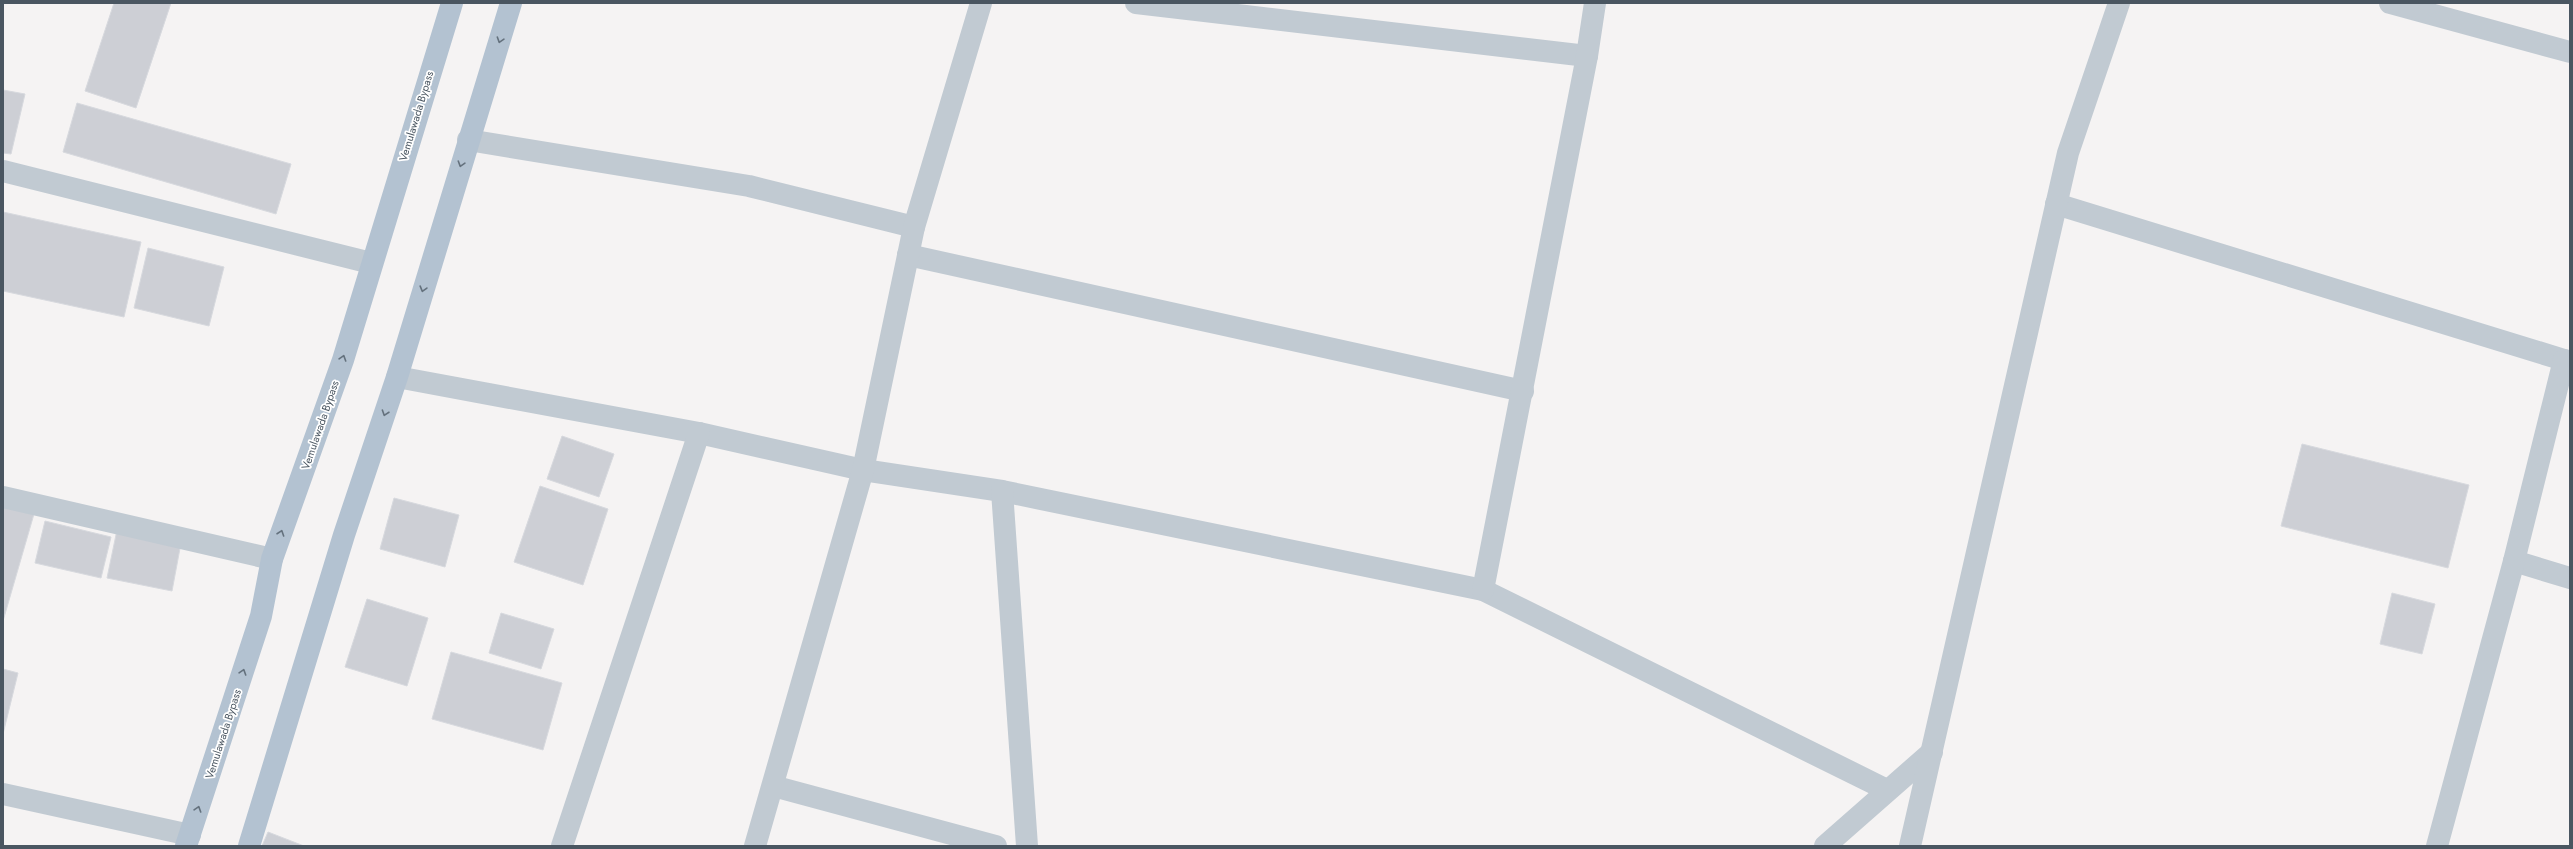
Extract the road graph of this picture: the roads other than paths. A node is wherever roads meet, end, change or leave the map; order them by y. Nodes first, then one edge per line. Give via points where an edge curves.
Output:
1 (452, 3) edge
2 (511, 3) edge
3 (981, 3) edge
4 (1136, 3) edge
5 (1595, 3) edge
6 (2119, 3) edge
7 (2390, 3) edge
8 (2570, 52) edge
9 (1587, 56) junction
10 (468, 140) junction
11 (3, 171) edge
12 (2056, 204) junction
13 (914, 228) junction
14 (908, 255) junction
15 (371, 263) junction
16 (2567, 360) edge
17 (397, 377) junction
18 (1522, 391) junction
19 (699, 432) junction
20 (863, 470) junction
21 (1002, 491) junction
22 (3, 497) edge
23 (272, 559) junction
24 (2514, 561) junction
25 (2570, 578) edge
26 (1483, 590) junction
27 (1932, 752) junction
28 (773, 786) junction
29 (1887, 790) junction
30 (3, 794) edge
31 (188, 840) edge
32 (249, 846) edge
33 (562, 846) edge
34 (755, 846) edge
35 (996, 846) edge
36 (1027, 846) edge
37 (1825, 846) edge
38 (1910, 846) edge
39 (2437, 846) edge

1 - 15 main road, Vemulawada Bypass
2 -> 10 main road
3 - 13 street
4 - 9 street
5 - 9 street
6 - 12 street via 2068,153
7 - 8 street
9 - 18 street
10 - 13 street via 749,186
10 -> 17 main road
11 - 15 street
12 - 16 street
12 - 27 street
13 - 14 street
14 - 18 street
14 - 20 street
23 -> 15 main road, Vemulawada Bypass via 343,360
16 - 24 street
17 - 19 street
17 -> 32 main road via 344,535
18 - 26 street
19 - 20 street
19 - 33 street
20 - 21 street
20 - 28 street
21 - 26 street
21 - 36 street
22 - 23 street
31 -> 23 main road, Vemulawada Bypass via 261,616
24 - 25 street
24 - 39 street
26 - 29 street
27 - 29 street
27 - 38 street
28 - 34 street
28 - 35 street
29 - 37 street
30 - 31 street

